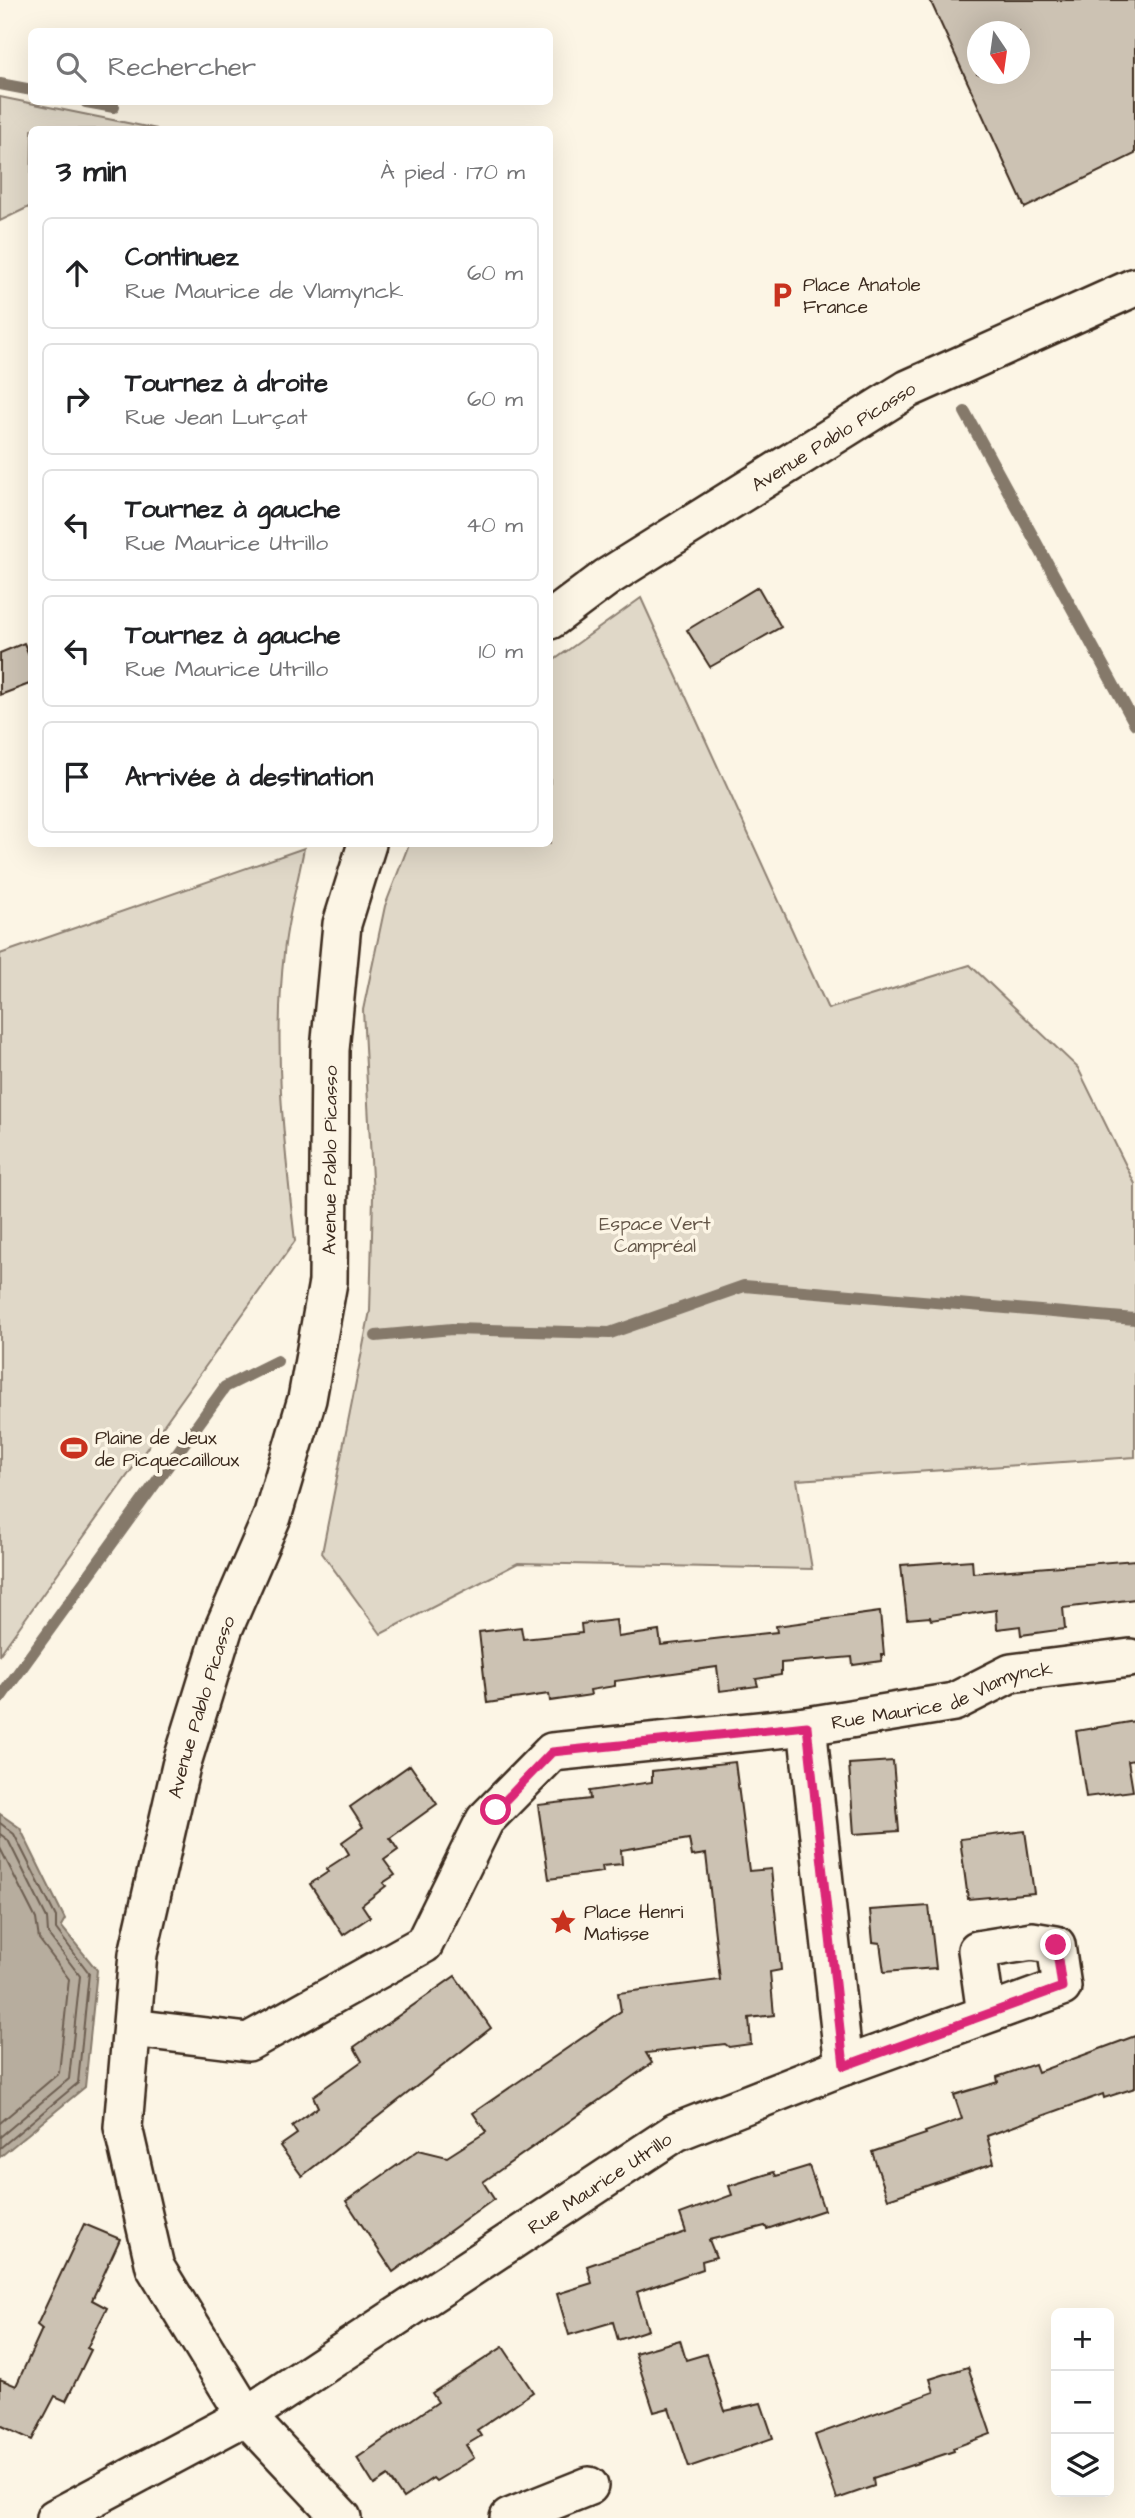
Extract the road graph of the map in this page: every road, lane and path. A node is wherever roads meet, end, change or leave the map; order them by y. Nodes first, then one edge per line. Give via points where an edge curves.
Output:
1 (1135, 287) edge
2 (553, 618) edge
3 (366, 847) edge
4 (1130, 1658) dead end
5 (807, 1726) junction
6 (986, 2014) dead end
7 (132, 2028) junction
8 (844, 2066) junction
9 (246, 2416) junction
10 (589, 2486) dead end
11 (55, 2518) edge
12 (342, 2518) edge
13 (509, 2518) edge

1 - 2 street, Avenue Pablo Picasso via 908,389 606,578
3 - 7 street, Avenue Pablo Picasso via 342,924 330,1050 328,1282 307,1399 271,1517 223,1629 181,1766 138,1954
4 - 5 street, Rue Maurice de Vlamynck via 1012,1674 954,1702
5 - 7 street, Rue Maurice de Vlamynck via 552,1752 485,1820 424,1944 248,2042
5 - 8 street
6 - 8 street, Rue Maurice Utrillo
7 - 9 street, Avenue Pablo Picasso via 123,2127 155,2267
8 - 9 street, Rue Maurice Utrillo via 676,2132
9 - 11 street, Rue Maurice Utrillo
9 - 12 street, Avenue Pablo Picasso
10 - 13 street

